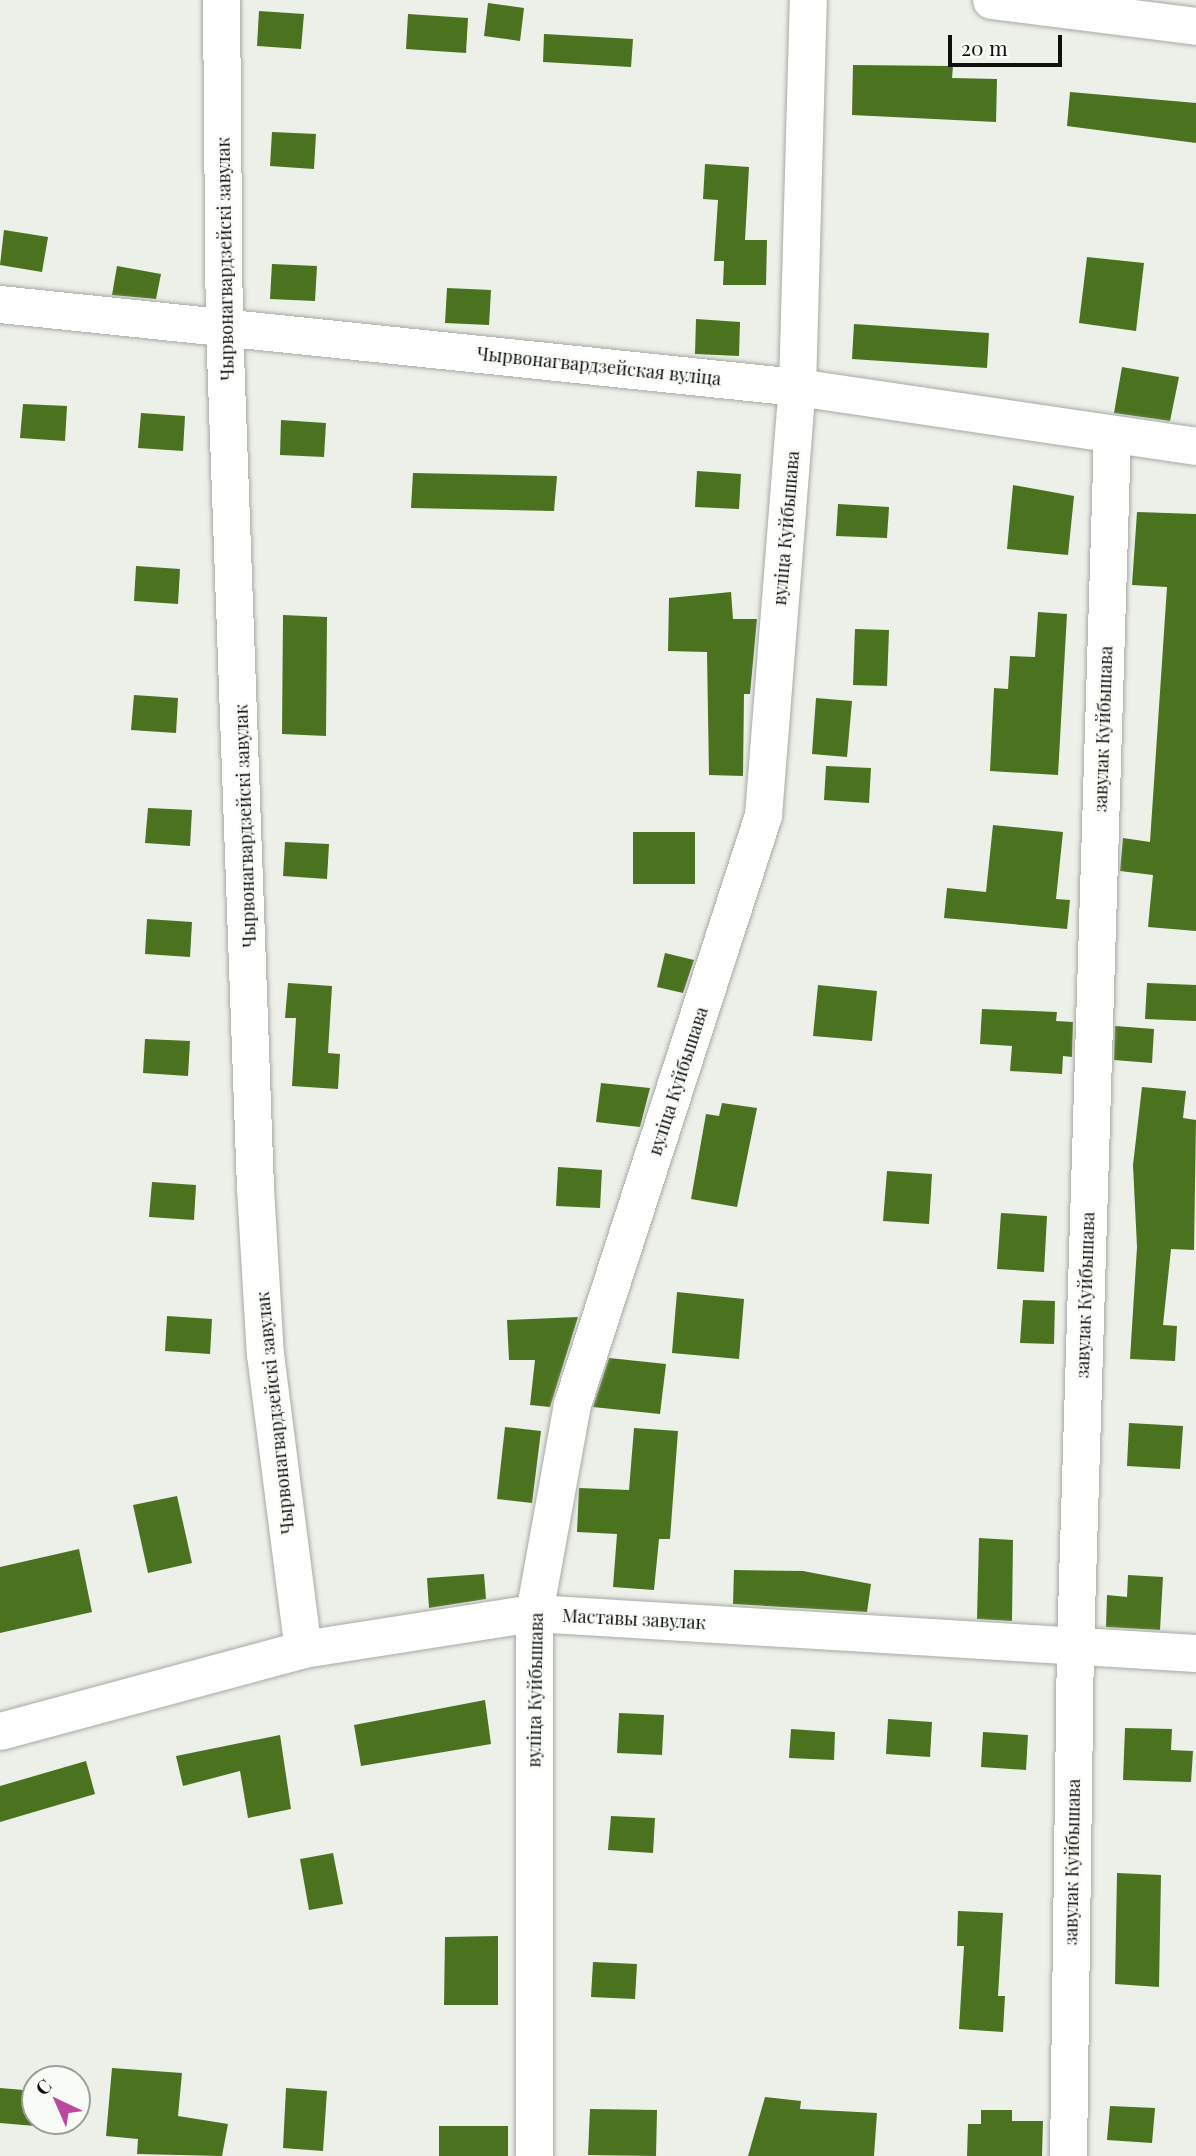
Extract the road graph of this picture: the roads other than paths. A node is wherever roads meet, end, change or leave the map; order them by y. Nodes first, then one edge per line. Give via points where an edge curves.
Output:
1 (221, 0) edge
2 (808, 0) edge
3 (991, 0) edge
4 (1196, 26) edge
5 (0, 304) edge
6 (225, 326) junction
7 (797, 387) junction
8 (1112, 435) junction
9 (1196, 446) edge
10 (534, 1613) junction
11 (1074, 1645) junction
12 (303, 1649) junction
13 (1196, 1653) edge
14 (0, 1731) edge
15 (534, 2156) edge
16 (1068, 2156) edge

1 - 6 street, Чырвонагвардзейскі завулак
2 - 7 street, вуліца Куйбышава
3 - 4 street
5 - 6 street, Чырвонагвардзейская вуліца
6 - 7 street, Чырвонагвардзейская вуліца
6 - 12 street, Чырвонагвардзейскі завулак via 265,1354
7 - 8 street, Чырвонагвардзейская вуліца
7 - 10 street, вуліца Куйбышава via 763,815 572,1404
8 - 9 street, Чырвонагвардзейская вуліца
8 - 11 street, завулак Куйбышава
10 - 11 street, Маставы завулак
10 - 12 street, Маставы завулак
10 - 15 street, вуліца Куйбышава
11 - 13 street, Маставы завулак
11 - 16 street, завулак Куйбышава
12 - 14 street, Маставы завулак

